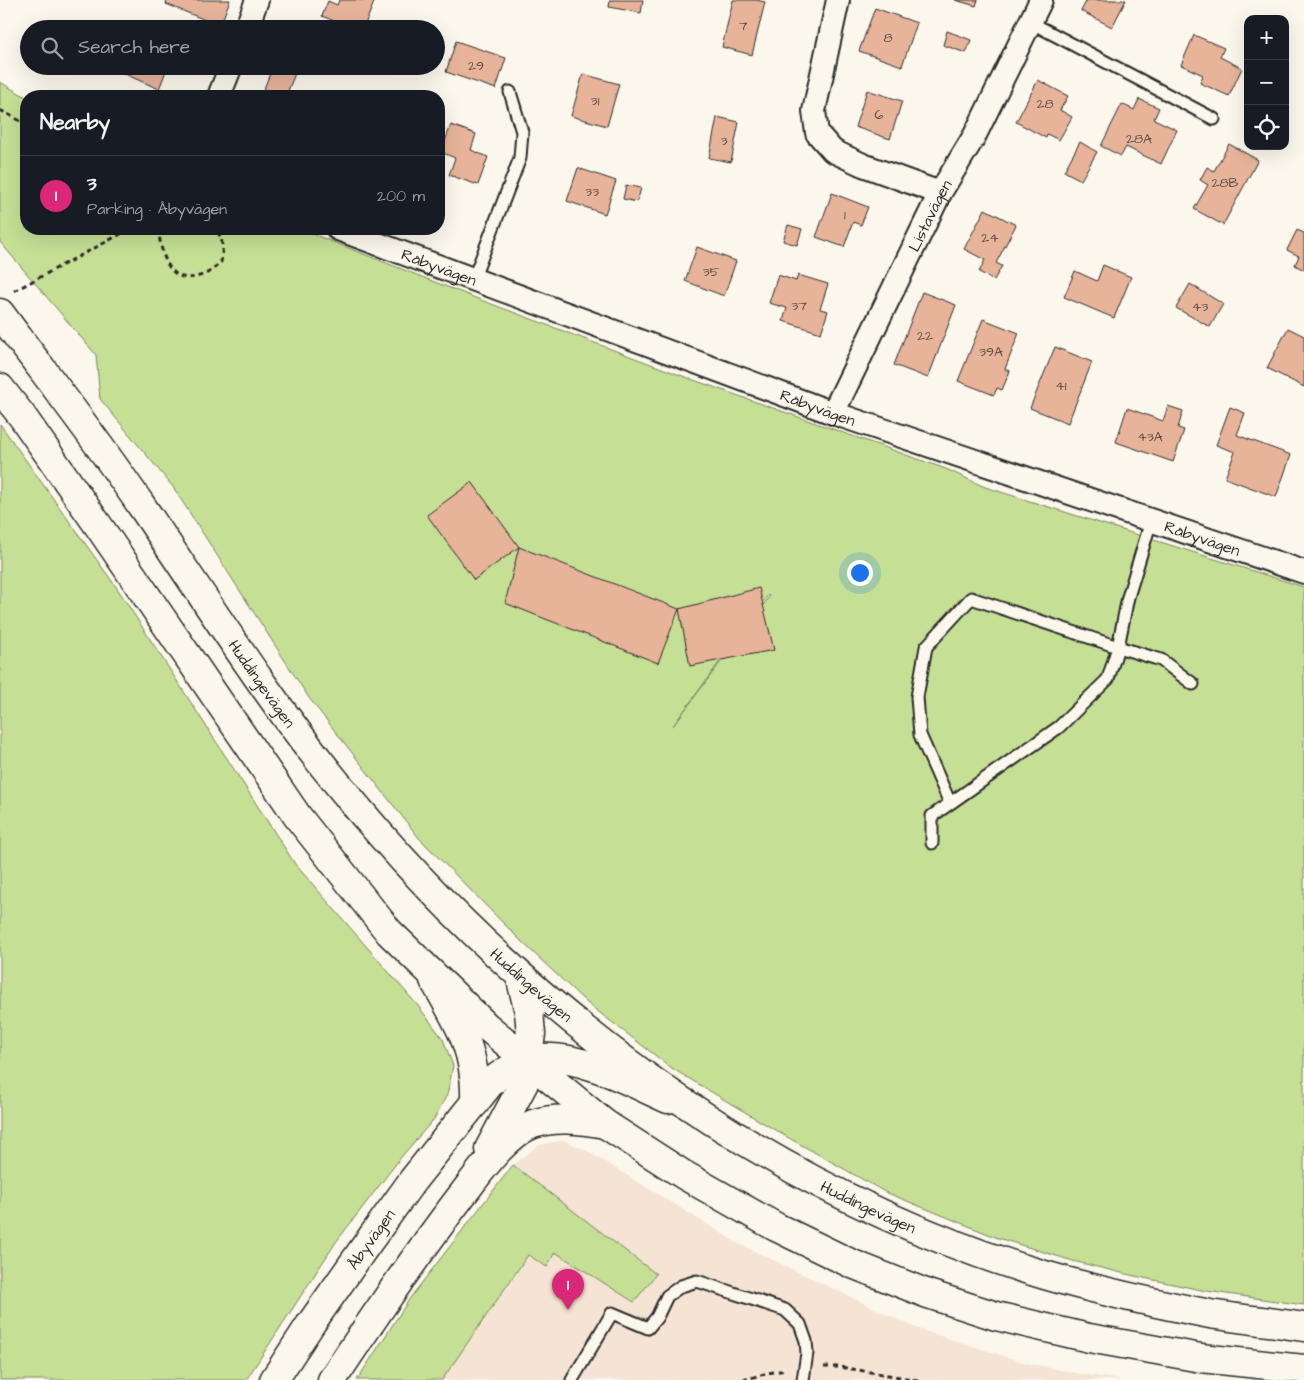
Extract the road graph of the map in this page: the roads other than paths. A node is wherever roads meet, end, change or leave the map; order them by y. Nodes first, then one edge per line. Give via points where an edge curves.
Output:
1 (257, 0) edge
2 (838, 0) edge
3 (1041, 0) edge
4 (249, 20) edge
5 (1030, 22) junction
6 (227, 75) edge
7 (221, 90) edge
8 (510, 92) dead end
9 (1214, 119) dead end
10 (940, 193) junction
11 (354, 235) edge
12 (473, 280) junction
13 (4, 303) edge
14 (0, 388) edge
15 (833, 412) junction
16 (1151, 521) junction
17 (1302, 566) edge
18 (1118, 648) junction
19 (1193, 684) dead end
20 (950, 803) junction
21 (932, 843) dead end
22 (431, 974) junction
23 (520, 976) junction
24 (527, 1062) junction
25 (474, 1103) junction
26 (695, 1110) junction
27 (605, 1124) junction
28 (466, 1190) junction
29 (1304, 1326) edge
30 (1304, 1369) edge
31 (274, 1380) edge
32 (332, 1380) edge
33 (572, 1380) edge
34 (803, 1380) edge

1 - 4 street
2 - 10 street via 814,111 817,134 833,151
3 - 5 street, Listavägen
5 - 9 lane
5 - 10 street, Listavägen via 974,135
6 - 7 street
8 - 12 lane via 522,132 520,158
10 - 15 street, Listavägen
11 - 12 street, Råbyvägen
12 - 15 street, Råbyvägen
13 - 23 main road, Huddingevägen via 267,691 336,783 463,924
14 - 22 main road via 298,817 389,932
15 - 16 street, Råbyvägen
16 - 17 street, Råbyvägen
16 - 18 lane via 1128,597
18 - 19 lane via 1161,660
18 - 20 lane via 1108,679 1059,727
18 - 20 lane via 971,598 926,647 917,697 920,735
20 - 21 lane via 932,816
22 - 24 main road
22 - 25 main road via 464,1035 476,1081
23 - 24 main road via 529,1012
23 - 26 main road, Huddingevägen via 587,1032
24 - 25 main road, Åbyvägen via 502,1073
24 - 26 main road, Åbyvägen via 541,1058 576,1061
24 - 27 main road
24 - 28 main road via 524,1083 516,1101
25 - 31 main road, Åbyvägen via 413,1180
26 - 29 main road, Huddingevägen via 789,1167 869,1207 957,1245 1109,1292 1212,1314
27 - 28 main road via 556,1120 533,1124 500,1149
27 - 30 main road via 684,1175 776,1227 850,1264 928,1294 996,1316 1089,1338 1201,1358
28 - 32 main road
33 - 34 lane via 612,1313 648,1328 667,1296 697,1280 785,1310 800,1324 807,1353

